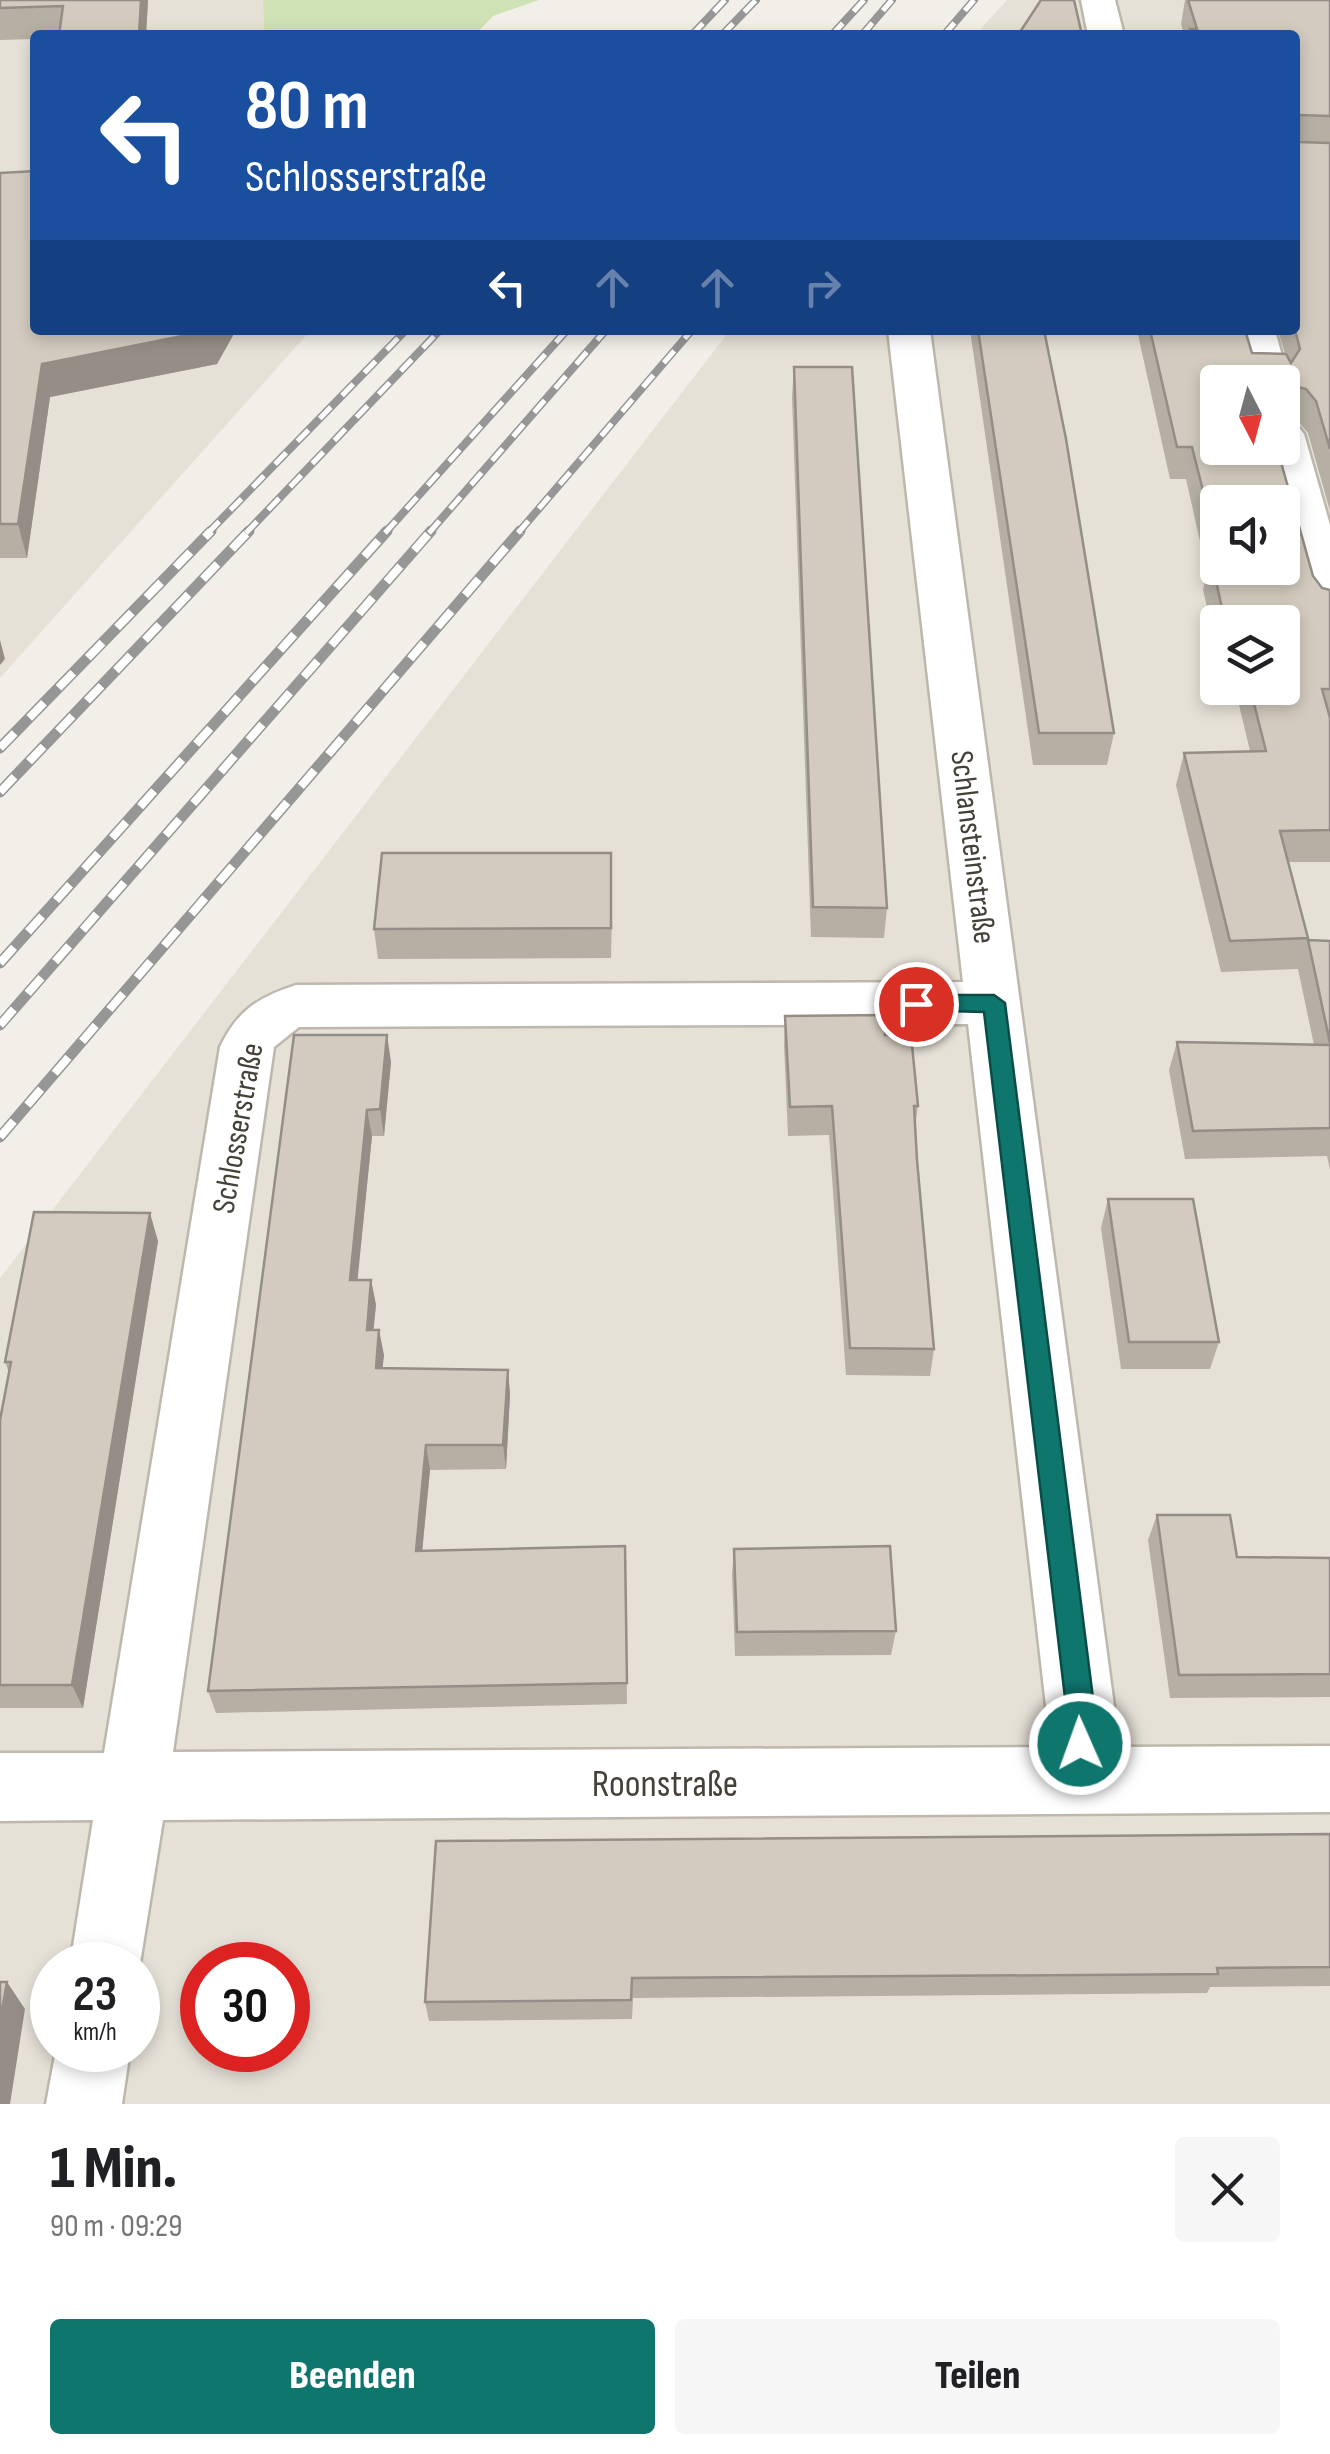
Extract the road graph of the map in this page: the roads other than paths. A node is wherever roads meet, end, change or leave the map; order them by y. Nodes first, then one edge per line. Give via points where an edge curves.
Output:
1 (1098, 0) edge
2 (1105, 30) edge
3 (910, 335) edge
4 (1255, 335) edge
5 (1263, 365) edge
6 (1291, 465) edge
7 (1330, 606) edge
8 (994, 1003) junction
9 (1330, 1779) edge
10 (1080, 1782) junction
11 (134, 1784) junction
12 (0, 1787) edge
13 (110, 1942) edge
14 (89, 2072) edge
15 (84, 2104) edge

1 - 2 street
3 - 8 street, Schlansteinstraße
4 - 5 street
6 - 7 street
8 - 10 street, Schlansteinstraße via 1080,1706
8 - 11 street, Schlosserstraße via 296,1006 254,1029
9 - 10 street, Roonstraße
10 - 11 street, Roonstraße
11 - 12 street, Roonstraße
11 - 13 street, Schlosserstraße
14 - 15 street

